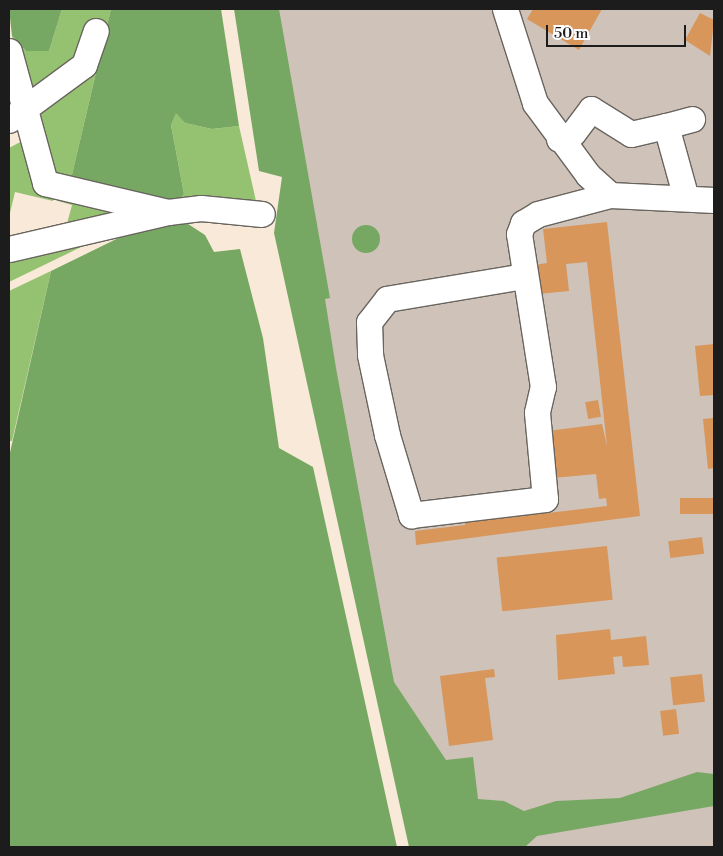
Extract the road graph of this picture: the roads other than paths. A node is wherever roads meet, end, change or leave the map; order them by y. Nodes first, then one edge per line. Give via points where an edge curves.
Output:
1 (505, 9) edge
2 (96, 31) dead end
3 (9, 51) edge
4 (17, 114) edge
5 (692, 119) dead end
6 (666, 126) junction
7 (559, 139) junction
8 (610, 195) junction
9 (686, 198) junction
10 (714, 200) edge
11 (168, 212) junction
12 (262, 214) dead end
13 (9, 249) edge
14 (524, 276) junction

1 - 7 lane via 535,103
2 - 4 lane via 84,65
3 - 4 lane
4 - 11 lane via 45,183
5 - 6 lane
6 - 7 lane via 631,134 591,109 573,133
6 - 9 lane
7 - 8 lane
8 - 9 lane
8 - 14 lane via 573,202 523,223 519,234
9 - 10 lane
11 - 12 lane via 201,208
11 - 13 lane
14 - 14 lane via 543,387 537,412 545,499 411,515 387,435 370,355 369,322 387,300

